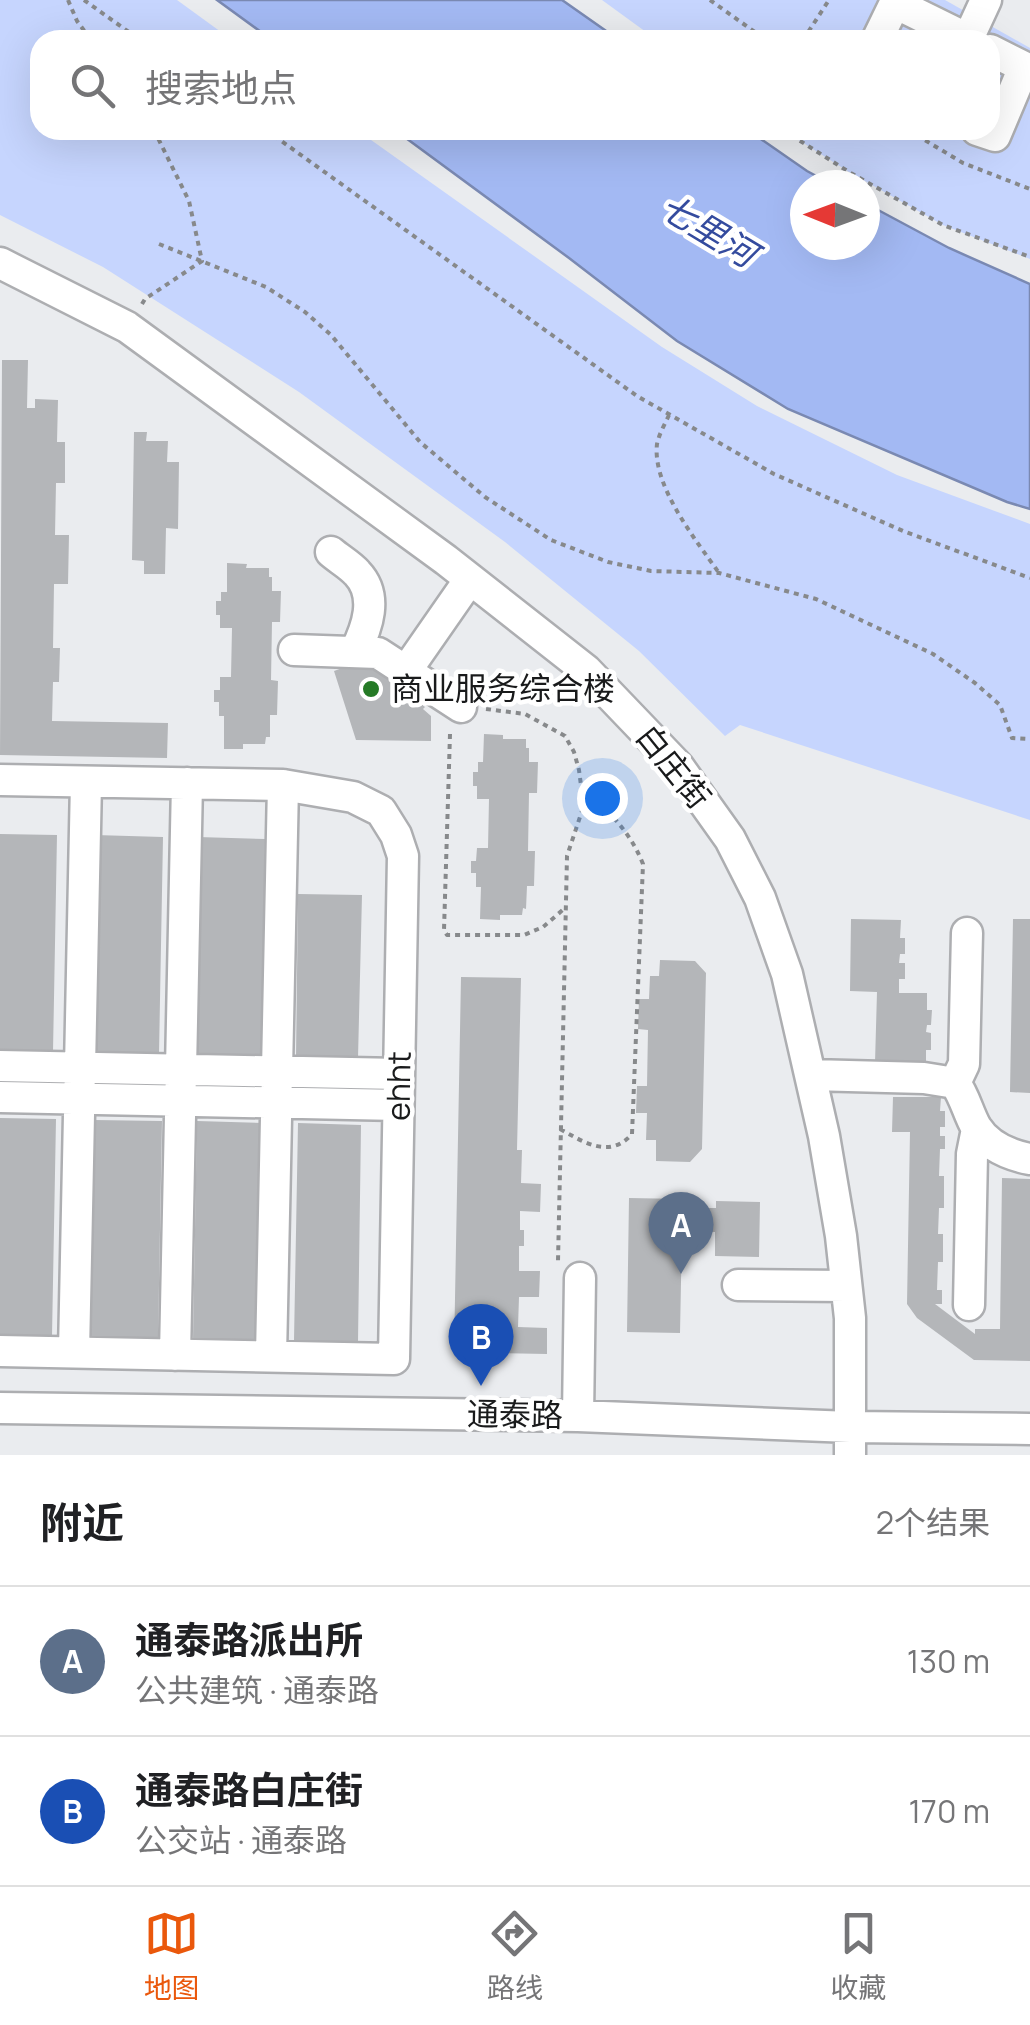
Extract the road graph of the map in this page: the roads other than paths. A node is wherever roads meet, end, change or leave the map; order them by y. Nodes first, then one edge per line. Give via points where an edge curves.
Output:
1 (986, 0) edge
2 (882, 30) edge
3 (949, 30) edge
4 (973, 30) edge
5 (1000, 55) edge
6 (1000, 124) edge
7 (0, 262) edge
8 (330, 552) dead end
9 (470, 579) junction
10 (294, 650) dead end
11 (355, 652) junction
12 (406, 670) junction
13 (456, 704) road end
14 (0, 780) edge
15 (86, 782) junction
16 (187, 783) junction
17 (283, 785) junction
18 (966, 933) dead end
19 (0, 1066) edge
20 (79, 1068) junction
21 (181, 1070) junction
22 (277, 1072) junction
23 (399, 1074) junction
24 (811, 1076) junction
25 (956, 1083) junction
26 (0, 1097) edge
27 (79, 1099) junction
28 (180, 1101) junction
29 (276, 1103) junction
30 (398, 1105) junction
31 (977, 1129) junction
32 (1030, 1159) edge
33 (738, 1285) dead end
34 (846, 1286) junction
35 (580, 1293) road end
36 (969, 1305) dead end
37 (0, 1351) edge
38 (74, 1352) junction
39 (175, 1354) junction
40 (271, 1356) junction
41 (0, 1408) edge
42 (578, 1416) junction
43 (1030, 1429) edge
44 (850, 1441) edge

1 - 4 street
2 - 3 street via 895,3
5 - 6 street via 1024,67
7 - 9 street, 白庄街 via 128,327
8 - 11 street via 368,588 366,628
9 - 12 street
9 - 24 street, 白庄街 via 586,670 678,766 730,839 771,928
10 - 11 street
11 - 12 street via 378,653
12 - 13 street
14 - 15 street, ehht
15 - 16 street, ehht
15 - 20 street
16 - 17 street, ehht
16 - 21 street
17 - 22 street
17 - 23 street, ehht via 353,797 381,811 396,834 403,856
18 - 25 street via 964,1064
19 - 20 street
20 - 21 street
20 - 27 street
21 - 22 street
21 - 28 street
22 - 23 street
22 - 29 street
23 - 30 street, ehht
24 - 25 street
24 - 34 street, 白庄街
25 - 31 street
26 - 27 street
27 - 28 street
27 - 38 street
28 - 29 street
28 - 39 street
29 - 30 street
29 - 40 street
30 - 40 street, ehht via 394,1359
31 - 32 street via 996,1148
31 - 36 street
33 - 34 street
34 - 44 street, 白庄街
35 - 42 street
37 - 38 street, ehht
38 - 39 street, ehht
39 - 40 street, ehht
41 - 42 street, 通泰路
42 - 44 street, 通泰路
43 - 44 street, 通泰路

